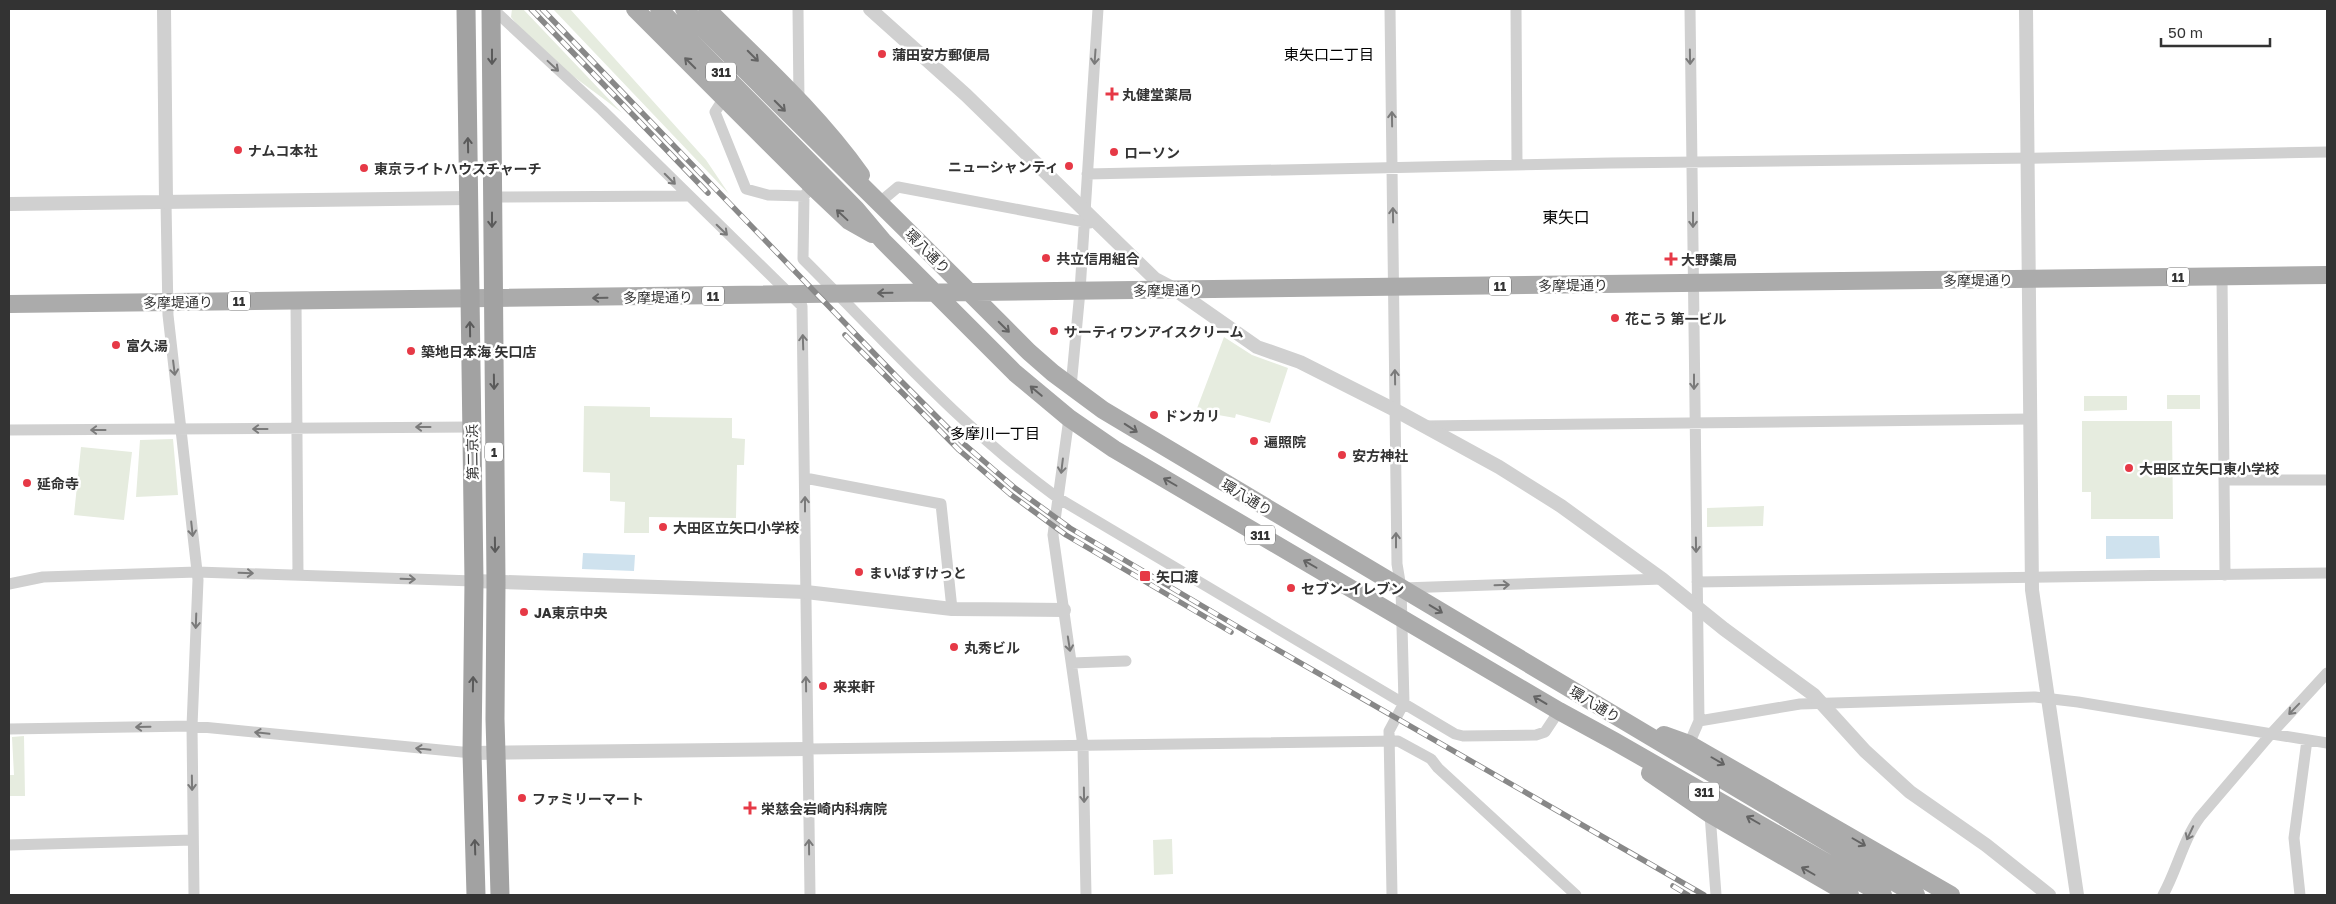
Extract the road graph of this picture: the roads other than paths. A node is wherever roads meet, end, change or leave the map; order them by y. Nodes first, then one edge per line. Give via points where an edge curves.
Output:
1 (164, 9) edge
2 (466, 9) edge
3 (492, 9) edge
4 (635, 9) edge
5 (659, 9) edge
6 (684, 9) edge
7 (707, 9) edge
8 (798, 9) edge
9 (870, 9) edge
10 (1098, 9) edge
11 (1390, 9) edge
12 (1516, 9) edge
13 (1690, 9) edge
14 (2026, 9) edge
15 (724, 98) junction
16 (800, 102) junction
17 (2327, 152) edge
18 (2028, 158) junction
19 (1692, 162) junction
20 (1517, 165) junction
21 (1393, 168) junction
22 (1088, 174) junction
23 (808, 191) junction
24 (687, 196) junction
25 (492, 197) junction
26 (468, 198) junction
27 (166, 202) junction
28 (880, 202) junction
29 (9, 204) edge
30 (1085, 216) junction
31 (883, 241) junction
32 (2327, 275) edge
33 (2222, 276) junction
34 (2029, 279) junction
35 (1693, 282) junction
36 (1394, 287) junction
37 (1174, 290) junction
38 (1080, 291) junction
39 (934, 292) junction
40 (970, 292) junction
41 (837, 294) junction
42 (788, 295) junction
43 (470, 299) junction
44 (493, 299) junction
45 (296, 301) junction
46 (167, 302) junction
47 (9, 304) edge
48 (1071, 386) junction
49 (1395, 410) junction
50 (1069, 418) junction
51 (2030, 419) junction
52 (1694, 423) junction
53 (1424, 426) junction
54 (471, 427) junction
55 (297, 428) junction
56 (181, 429) junction
57 (9, 430) edge
58 (805, 478) junction
59 (2224, 480) junction
60 (2327, 480) edge
61 (1058, 498) junction
62 (197, 572) junction
63 (2327, 574) edge
64 (298, 575) junction
65 (2225, 575) junction
66 (2032, 577) junction
67 (1662, 579) junction
68 (474, 581) junction
69 (496, 582) junction
70 (1697, 582) junction
71 (9, 584) edge
72 (1401, 588) junction
73 (806, 592) junction
74 (1697, 606) junction
75 (952, 609) junction
76 (1064, 610) junction
77 (1402, 618) junction
78 (1126, 661) dead end
79 (1072, 663) junction
80 (2327, 673) edge
81 (2048, 698) junction
82 (1404, 703) junction
83 (1820, 703) junction
84 (1559, 711) junction
85 (1699, 721) junction
86 (1626, 722) junction
87 (192, 726) junction
88 (9, 729) edge
89 (2270, 735) junction
90 (1614, 740) junction
91 (2307, 740) junction
92 (1388, 742) junction
93 (2327, 743) edge
94 (1689, 744) junction
95 (1083, 746) junction
96 (808, 749) junction
97 (472, 753) junction
98 (495, 753) junction
99 (1710, 814) junction
100 (193, 840) junction
101 (9, 845) edge
102 (194, 895) edge
103 (476, 895) edge
104 (500, 895) edge
105 (810, 895) edge
106 (1086, 895) edge
107 (1392, 895) edge
108 (1576, 895) edge
109 (1716, 895) edge
110 (1850, 895) edge
111 (1883, 895) edge
112 (1916, 895) edge
113 (1951, 895) edge
114 (2049, 895) edge
115 (2077, 895) edge
116 (2163, 895) edge
117 (2300, 895) edge

1 - 27 street
26 -> 2 highway, 第二京浜 / 1
3 -> 24 street via 602,110
3 -> 25 highway, 第二京浜 / 1
15 -> 4 main road
5 - 31 main road, 環八通り / 311 via 856,209
6 -> 28 main road, 環八通り / 311
7 -> 16 main road
8 - 16 street
9 - 30 street via 966,95
10 -> 22 street
21 -> 11 street
12 - 20 street
13 -> 19 street
14 - 18 street
15 - 23 main road
15 - 23 street via 715,112 746,189 768,195
16 - 28 main road via 844,152
17 - 18 street
18 - 19 street
18 - 34 street
19 - 20 street
19 -> 35 street
20 - 21 street
21 - 22 street
36 -> 21 street
22 - 30 street
31 -> 23 main road
23 - 41 street via 803,259
24 - 25 street
24 -> 42 street
25 -> 44 highway, 第二京浜 / 1
26 - 27 street
26 - 43 highway, 第二京浜 / 1
27 - 29 street
27 - 46 street
28 - 30 street via 898,188
28 - 40 main road, 環八通り / 311
30 - 37 street via 1101,227 1155,279
30 - 38 street
31 - 39 main road, 環八通り / 311
32 - 33 main road, 多摩堤通り / 11
33 - 34 main road, 多摩堤通り / 11
33 - 59 street
34 - 35 main road, 多摩堤通り / 11
34 - 51 street
35 - 36 main road, 多摩堤通り / 11
35 -> 52 street
36 - 37 main road, 多摩堤通り / 11
49 -> 36 street
37 - 38 main road, 多摩堤通り / 11
37 - 49 street via 1257,346 1300,362
38 - 40 main road, 多摩堤通り / 11
38 - 48 street
39 - 40 main road, 多摩堤通り / 11
39 -> 41 main road, 多摩堤通り / 11
50 -> 39 main road, 環八通り / 311 via 1015,373
40 -> 48 main road, 環八通り / 311 via 1029,352
41 - 42 main road, 多摩堤通り / 11
41 - 61 street via 975,431 1024,474
42 -> 44 main road, 多摩堤通り / 11
58 -> 42 street via 802,306
43 - 44 main road, 多摩堤通り / 11
43 - 45 main road, 多摩堤通り / 11
54 -> 43 highway, 第二京浜 / 1
44 -> 69 highway, 第二京浜 / 1
45 - 46 main road, 多摩堤通り / 11
45 - 55 street
46 - 47 main road, 多摩堤通り / 11
46 -> 56 street
48 -> 72 main road, 環八通り / 311 via 1137,432
49 - 53 street
72 -> 49 street via 1396,564
50 -> 61 street
77 -> 50 main road, 環八通り / 311 via 1114,448
51 - 52 street
51 - 66 street
52 - 53 street
52 -> 70 street
53 - 67 street via 1561,506
54 -> 55 street
54 - 68 highway, 第二京浜 / 1
55 -> 56 street
55 - 64 street
56 -> 57 street
56 -> 62 street
73 -> 58 street
58 - 75 street via 941,504
59 - 60 street
59 - 65 street
61 - 76 street via 1053,535
61 - 82 street
62 -> 64 street
62 - 71 street via 43,577
62 -> 87 street
63 - 65 street
64 -> 68 street
65 - 66 street
66 - 70 street
66 - 81 street
72 -> 67 street
67 - 74 street
68 - 69 street
97 -> 68 highway, 第二京浜 / 1
69 - 73 street
69 - 98 highway, 第二京浜 / 1
70 - 74 street
72 - 77 street
72 -> 86 main road, 環八通り / 311
73 - 75 street
96 -> 73 street
74 - 83 street via 1808,690
74 - 85 street
75 - 76 street
76 -> 79 street
77 - 82 street
84 -> 77 main road, 環八通り / 311
78 - 79 street
79 - 95 street
80 -> 89 street
81 - 83 street
81 - 89 street
81 - 115 street
82 - 84 street via 1463,736 1536,735 1545,732
82 - 92 street via 1389,732
83 - 85 street
83 - 114 street via 1910,792 1986,845
84 - 90 main road, 環八通り / 311
85 - 94 street
86 - 94 main road
86 - 112 main road, 環八通り / 311
87 -> 88 street
97 -> 87 street
87 -> 100 street
89 - 91 street
89 -> 116 street via 2191,829
90 - 99 main road via 1638,765
111 -> 90 main road, 環八通り / 311
91 - 93 street
91 - 117 street via 2294,838
92 - 95 street
92 - 107 street
92 - 108 street via 1398,742 1431,759
94 -> 113 main road
95 - 96 street
95 -> 106 street
96 - 98 street
105 -> 96 street
97 - 98 street
103 -> 97 highway, 第二京浜 / 1
98 - 104 highway, 第二京浜 / 1
99 - 109 street
110 -> 99 main road
100 - 101 street
100 - 102 street

